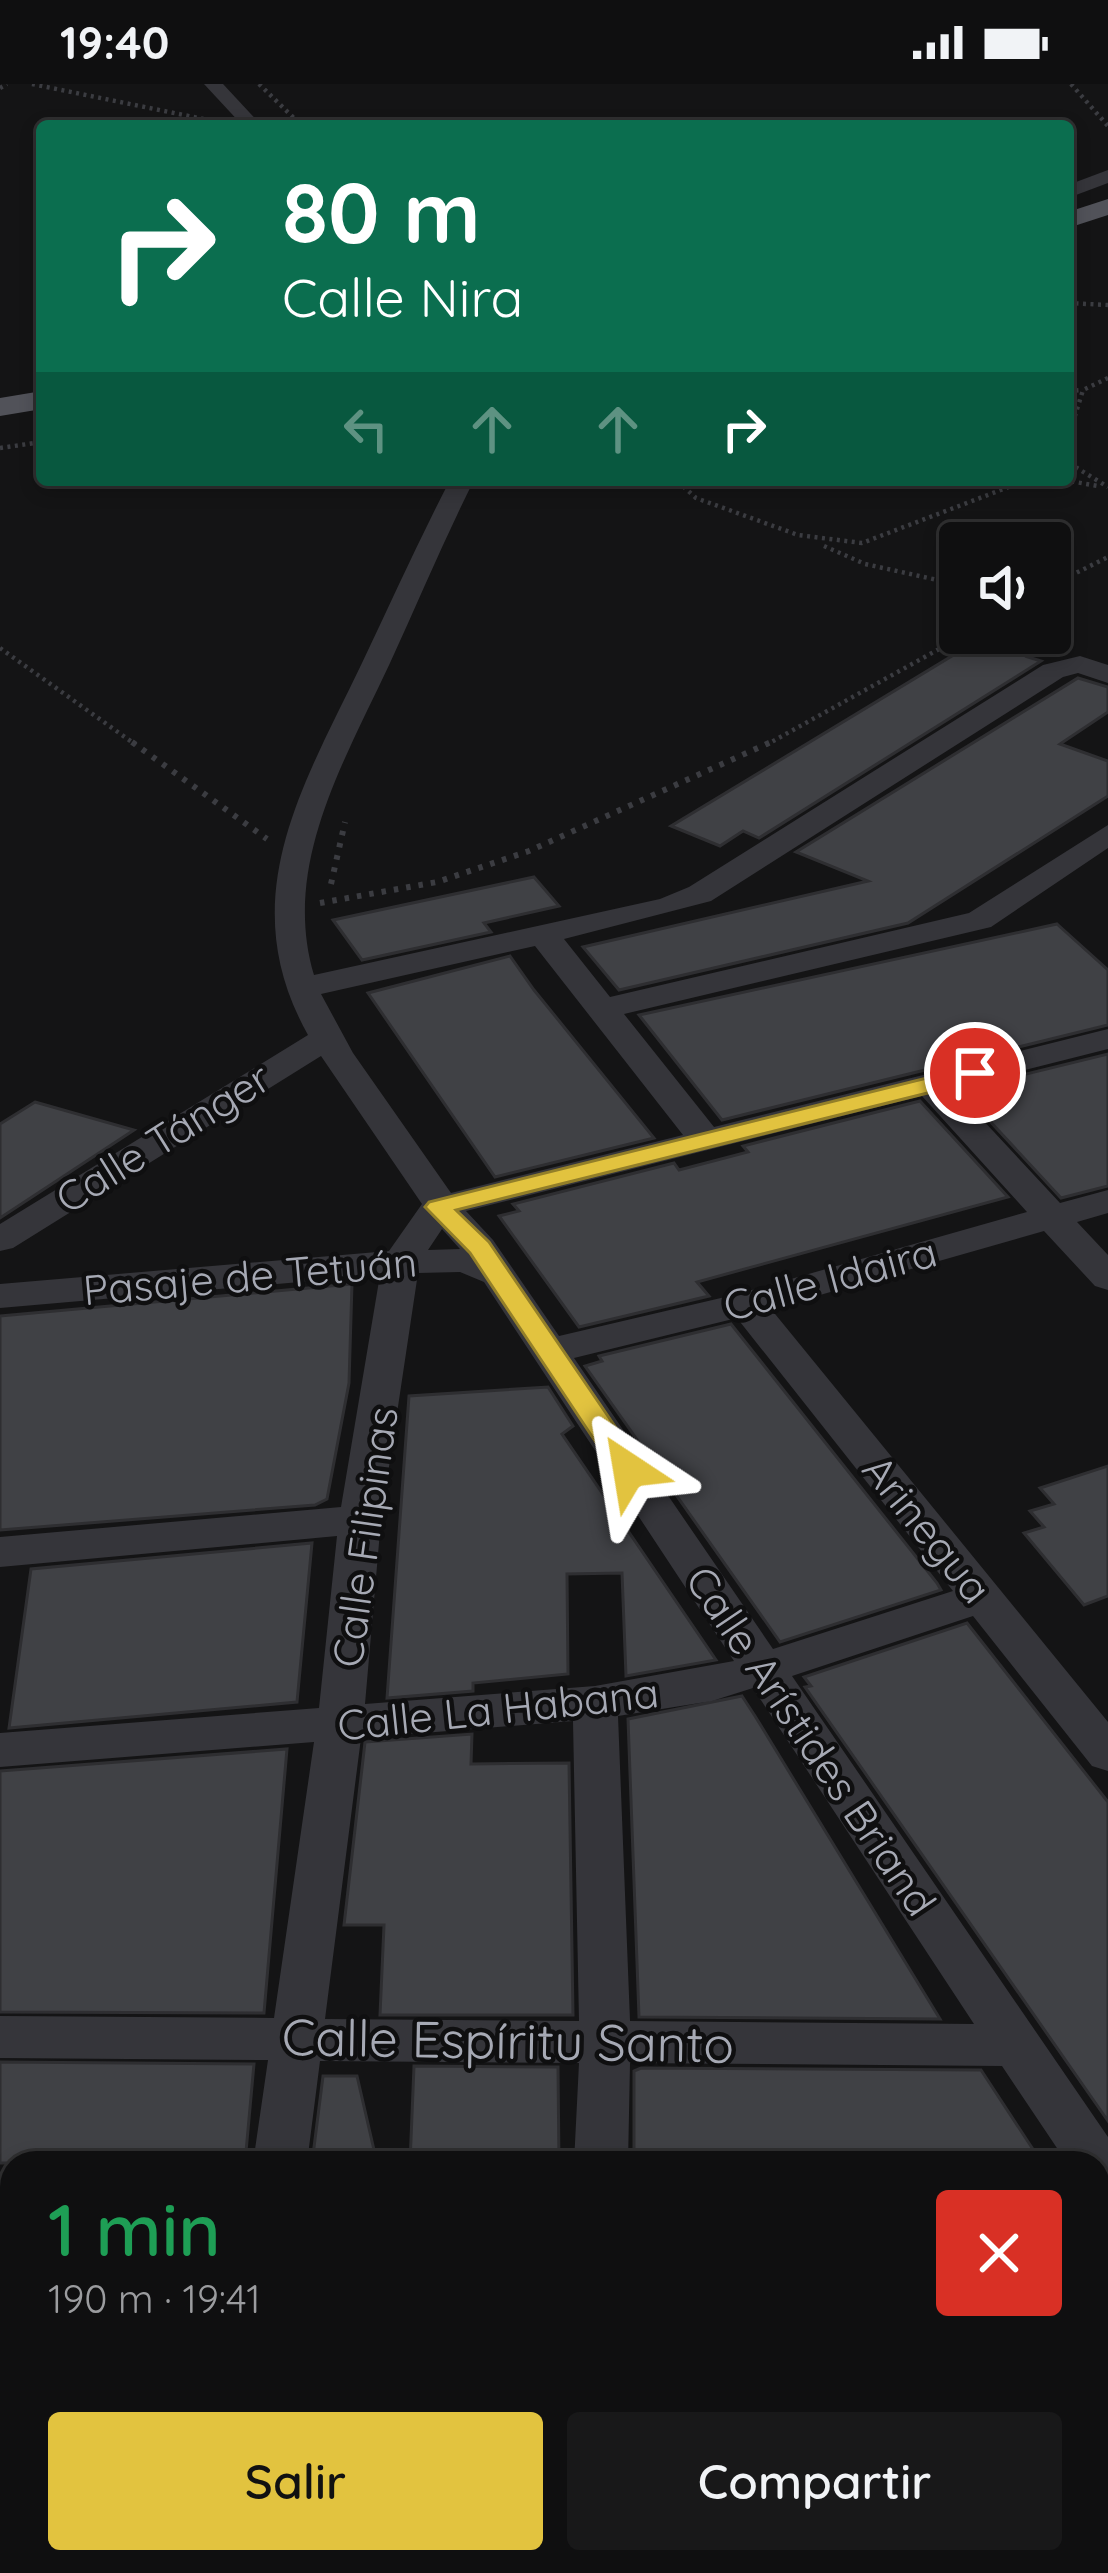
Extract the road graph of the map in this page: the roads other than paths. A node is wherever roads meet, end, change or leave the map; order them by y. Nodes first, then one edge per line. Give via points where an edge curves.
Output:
1 (213, 84) edge
2 (247, 120) edge
3 (1108, 176) edge
4 (1074, 190) edge
5 (1108, 206) edge
6 (1074, 219) edge
7 (36, 401) edge
8 (0, 407) edge
9 (36, 416) edge
10 (0, 421) edge
11 (459, 486) edge
12 (1094, 669) edge
13 (1108, 834) edge
14 (543, 934) junction
15 (302, 988) junction
16 (603, 1009) junction
17 (327, 1038) junction
18 (1108, 1039) edge
19 (931, 1085) junction
20 (707, 1142) junction
21 (1108, 1201) edge
22 (438, 1207) junction
23 (1050, 1218) junction
24 (0, 1240) edge
25 (401, 1262) junction
26 (498, 1274) junction
27 (1108, 1278) edge
28 (0, 1296) edge
29 (746, 1304) junction
30 (551, 1352) junction
31 (360, 1520) junction
32 (0, 1552) edge
33 (982, 1597) junction
34 (760, 1668) junction
35 (596, 1703) junction
36 (339, 1726) junction
37 (0, 1750) edge
38 (1108, 1754) edge
39 (0, 2037) edge
40 (296, 2039) junction
41 (604, 2043) junction
42 (1016, 2044) junction
43 (282, 2151) edge
44 (601, 2151) edge
45 (1088, 2151) edge

1 - 2 street
3 - 4 street
5 - 6 main road
7 - 8 main road
9 - 10 main road
11 - 15 street, Calle Arístides Briand via 318,789 290,904 290,948
12 - 14 street via 1053,670 700,894
13 - 16 street via 980,920
14 - 15 street
14 - 16 street
15 - 17 street, Calle Arístides Briand
16 - 20 street
17 - 22 street, Calle Arístides Briand
17 - 24 street, Calle Tánger
18 - 19 street
19 - 20 street
19 - 23 street
20 - 22 street
21 - 23 street, Calle Idaira
22 - 25 street, Calle Filipinas
22 - 26 street, Calle Arístides Briand
23 - 27 street
23 - 29 street, Calle Idaira
25 - 26 street, Pasaje de Tetuán via 465,1260
25 - 28 street, Pasaje de Tetuán
25 - 31 street, Calle Filipinas
26 - 30 street, Calle Arístides Briand
29 - 30 street, Calle Idaira
29 - 33 street, Arinegua
30 - 34 street, Calle Arístides Briand
31 - 32 street
31 - 36 street, Calle Filipinas
33 - 34 street, Calle La Habana
33 - 38 street, Arinegua
34 - 35 street, Calle La Habana
34 - 42 street, Calle Arístides Briand
35 - 36 street, Calle La Habana
35 - 41 street
36 - 37 street, Calle La Habana
36 - 40 street, Calle Filipinas
39 - 40 street, Calle Espíritu Santo
40 - 41 street, Calle Espíritu Santo
40 - 43 street, Calle Filipinas
41 - 42 street, Calle Espíritu Santo
41 - 44 street
42 - 45 street, Calle Arístides Briand

